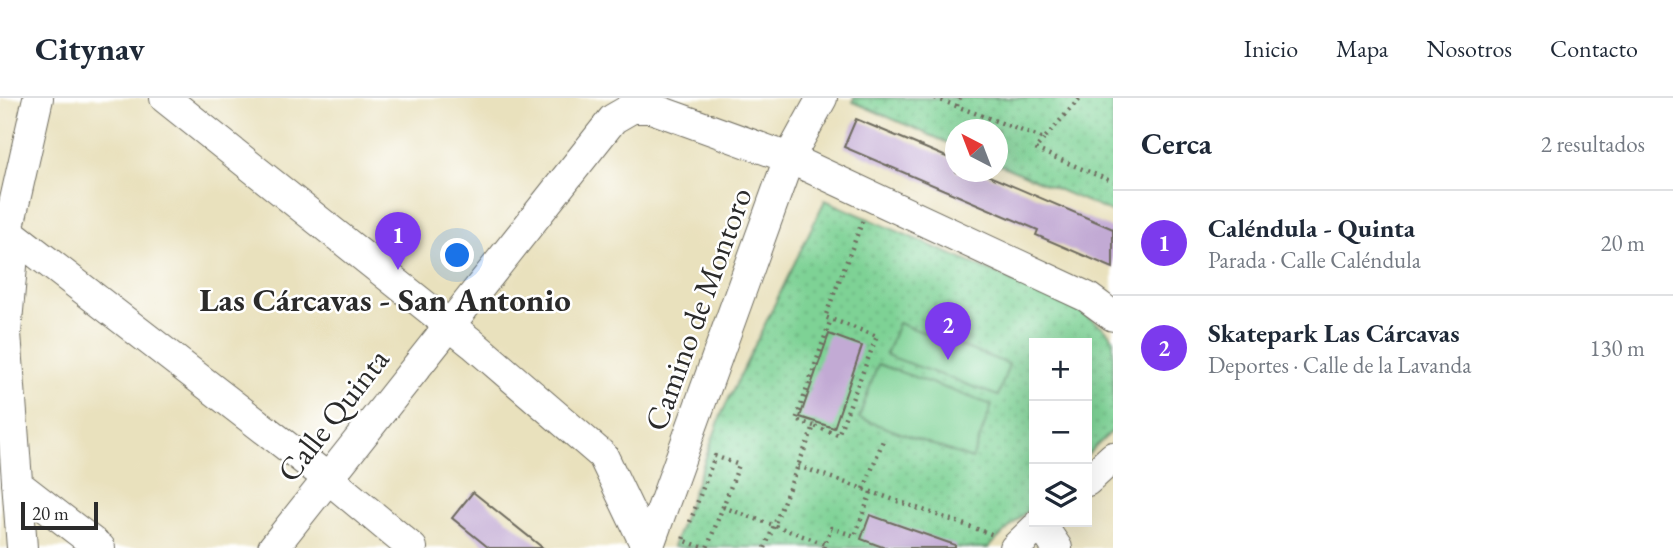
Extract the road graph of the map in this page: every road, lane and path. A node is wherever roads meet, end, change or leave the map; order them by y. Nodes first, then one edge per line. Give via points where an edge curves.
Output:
1 (38, 98) edge
2 (165, 98) edge
3 (822, 98) edge
4 (935, 98) edge
5 (959, 98) edge
6 (1080, 98) edge
7 (957, 106) junction
8 (1044, 139) junction
9 (789, 158) junction
10 (1113, 182) edge
11 (864, 216) dead end
12 (4, 235) edge
13 (1113, 316) edge
14 (831, 319) junction
15 (447, 326) junction
16 (814, 426) junction
17 (884, 438) dead end
18 (1113, 457) edge
19 (798, 466) junction
20 (1092, 476) edge
21 (329, 479) junction
22 (17, 484) junction
23 (864, 489) junction
24 (871, 492) junction
25 (723, 507) junction
26 (774, 526) junction
27 (1032, 527) edge
28 (1044, 527) edge
29 (1007, 542) edge
30 (825, 546) edge
31 (22, 548) edge
32 (100, 548) edge
33 (273, 548) edge
34 (412, 548) edge
35 (647, 548) edge
36 (705, 548) edge
37 (765, 548) edge
38 (1057, 548) edge

1 - 12 street
2 - 15 street
3 - 9 street, Camino de Montoro
4 - 7 path
5 - 7 path
6 - 8 path
7 - 8 path
8 - 10 path via 1035,149
9 - 13 street, Calle Quinta via 1087,297
9 - 15 street, Calle Quinta via 651,108 632,108 613,119
9 - 35 street, Camino de Montoro
11 - 14 path via 825,317
12 - 21 street
12 - 22 street via 12,266 6,333
14 - 16 path via 796,420
14 - 16 path via 877,335 838,435
15 - 21 street, Calle Quinta
15 - 35 street via 603,456
16 - 19 path
17 - 23 path
18 - 20 street
19 - 23 path
19 - 26 path
21 - 33 street, Calle Quinta
21 - 34 street
22 - 31 street
22 - 32 street
23 - 24 path
24 - 29 path
24 - 30 path via 855,536 831,528
25 - 26 path
25 - 36 path
25 - 36 path via 739,466 715,456 683,540
26 - 30 path
26 - 37 path
27 - 29 street
28 - 38 street

